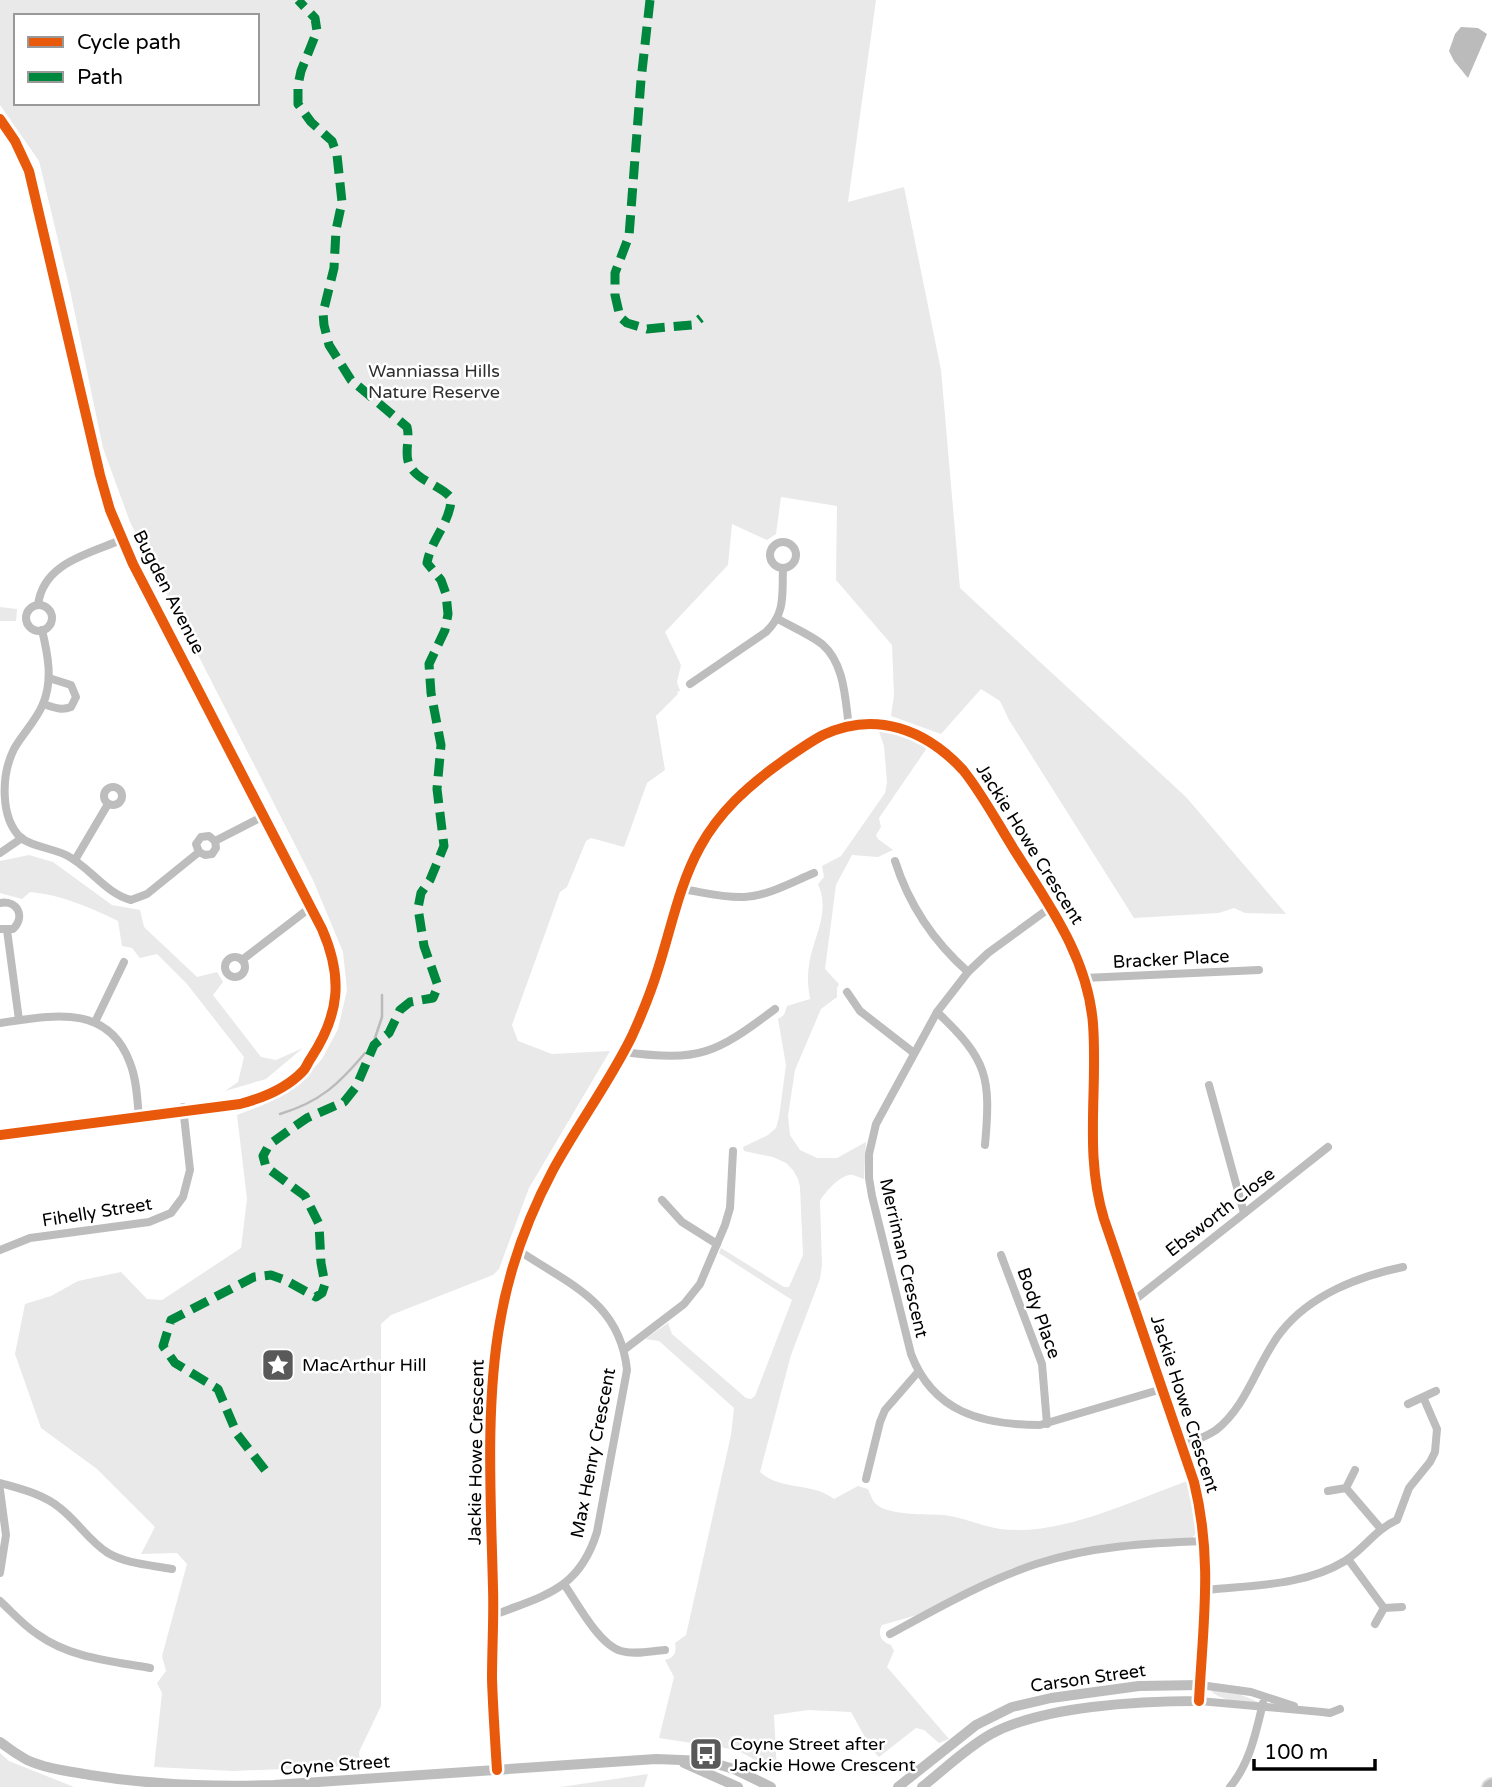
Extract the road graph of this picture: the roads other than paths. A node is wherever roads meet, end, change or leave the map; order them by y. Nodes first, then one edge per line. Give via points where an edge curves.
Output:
1 (0, 119) edge
2 (121, 540) junction
3 (783, 568) dead end
4 (38, 605) junction
5 (778, 620) junction
6 (42, 631) junction
7 (49, 678) junction
8 (690, 684) dead end
9 (43, 704) junction
10 (849, 727) junction
11 (2, 798) edge
12 (108, 804) dead end
13 (264, 816) junction
14 (3, 818) edge
15 (22, 838) junction
16 (215, 841) junction
17 (199, 852) junction
18 (0, 853) edge
19 (75, 860) junction
20 (895, 861) dead end
21 (814, 873) dead end
22 (682, 889) junction
23 (0, 903) edge
24 (311, 907) junction
25 (1051, 907) junction
26 (4, 930) edge
27 (242, 960) dead end
28 (124, 962) dead end
29 (1259, 970) dead end
30 (968, 972) junction
31 (1084, 978) junction
32 (847, 992) dead end
33 (775, 1009) dead end
34 (937, 1012) junction
35 (19, 1020) junction
36 (96, 1022) junction
37 (0, 1023) edge
38 (624, 1052) junction
39 (914, 1053) junction
40 (1209, 1085) dead end
41 (184, 1109) junction
42 (139, 1115) junction
43 (0, 1133) edge
44 (985, 1145) dead end
45 (1328, 1147) dead end
46 (733, 1151) dead end
47 (662, 1200) dead end
48 (1244, 1213) junction
49 (717, 1244) junction
50 (0, 1250) edge
51 (518, 1250) junction
52 (1001, 1255) dead end
53 (1403, 1267) dead end
54 (1132, 1302) junction
55 (625, 1349) junction
56 (918, 1372) junction
57 (1162, 1389) junction
58 (1436, 1391) dead end
59 (1424, 1399) junction
60 (1408, 1404) dead end
61 (1047, 1424) junction
62 (1182, 1446) junction
63 (1355, 1470) dead end
64 (866, 1479) dead end
65 (0, 1483) edge
66 (1346, 1488) junction
67 (0, 1490) edge
68 (1328, 1491) dead end
69 (1381, 1529) junction
70 (1205, 1541) junction
71 (1348, 1559) junction
72 (172, 1569) dead end
73 (0, 1573) edge
74 (564, 1584) junction
75 (1206, 1590) junction
76 (0, 1601) edge
77 (1402, 1607) dead end
78 (1384, 1608) junction
79 (494, 1615) junction
80 (1375, 1625) dead end
81 (890, 1634) dead end
82 (666, 1650) dead end
83 (150, 1668) dead end
84 (1200, 1685) junction
85 (1265, 1697) junction
86 (1199, 1701) junction
87 (1262, 1707) junction
88 (1340, 1709) dead end
89 (1306, 1711) junction
90 (0, 1742) edge
91 (680, 1762) junction
92 (497, 1770) junction
93 (738, 1787) edge
94 (771, 1787) edge
95 (898, 1787) edge
96 (922, 1787) edge
97 (1230, 1787) edge

1 - 2 street, Bugden Avenue via 29,172 100,475
2 - 4 street via 57,569 43,586
2 - 13 street, Bugden Avenue
3 - 5 street
4 - 6 street via 51,613 50,624
4 - 6 street via 29,610 26,620 32,629
5 - 8 street
5 - 10 street via 816,640 835,660
6 - 7 street
7 - 9 street
7 - 9 street via 71,685 75,702 60,709
9 - 11 street via 10,758
10 - 22 street, Jackie Howe Crescent via 809,743 745,790 701,845
10 - 25 street, Jackie Howe Crescent via 878,724 906,730 949,755 970,779
11 - 14 street
12 - 19 street
13 - 16 street
13 - 24 street, Bugden Avenue
14 - 15 street
15 - 18 street
15 - 19 street
16 - 17 street via 212,854
16 - 17 street via 201,837 196,844
17 - 19 street via 147,894 131,900 115,894
20 - 30 street via 905,891 933,936
21 - 22 street via 746,897
22 - 38 street, Jackie Howe Crescent via 658,971
23 - 26 street via 15,905 20,914 17,925
24 - 27 street
24 - 41 street, Bugden Avenue via 330,947 337,986 333,1016 311,1059 274,1086 240,1102
25 - 30 street, Merriman Crescent
25 - 31 street, Jackie Howe Crescent
26 - 35 street
28 - 36 street
29 - 31 street, Bracker Place
30 - 34 street, Merriman Crescent
31 - 54 street, Jackie Howe Crescent via 1093,1023 1091,1133 1096,1190
32 - 39 street via 860,1012
33 - 38 street via 736,1038 707,1052 677,1057
34 - 39 street, Merriman Crescent
34 - 44 street via 964,1037 981,1063 988,1096
35 - 36 street via 63,1015
35 - 37 street
36 - 42 street via 128,1057
38 - 51 street, Jackie Howe Crescent via 554,1168
39 - 56 street, Merriman Crescent via 876,1124 868,1169
40 - 48 street
41 - 42 street, Bugden Avenue
41 - 50 street, Fihelly Street via 190,1170 183,1198 171,1213 149,1222 30,1238
42 - 43 street, Bugden Avenue
45 - 48 street, Ebsworth Close
46 - 49 street via 730,1208
47 - 49 street via 682,1222
48 - 54 street, Ebsworth Close
49 - 55 street via 690,1298
51 - 55 street, Max Henry Crescent via 601,1307 612,1319
51 - 79 street, Jackie Howe Crescent via 494,1362
52 - 61 street, Body Place via 1042,1364
53 - 62 street via 1373,1273 1302,1310 1276,1339 1237,1409 1208,1435
54 - 57 street, Jackie Howe Crescent
55 - 74 street, Max Henry Crescent via 625,1384 597,1532 589,1555
56 - 61 street, Merriman Crescent via 934,1394 963,1413 1018,1424
56 - 64 street via 885,1409
57 - 61 street, Merriman Crescent
57 - 62 street, Jackie Howe Crescent
58 - 59 street
59 - 60 street
59 - 69 street via 1437,1429 1435,1452 1409,1488 1397,1520
62 - 70 street, Jackie Howe Crescent via 1198,1496
63 - 66 street
65 - 72 street via 58,1506 93,1542 114,1556
66 - 68 street
66 - 69 street
67 - 73 street via 6,1535
69 - 71 street
70 - 75 street, Jackie Howe Crescent
70 - 81 street via 1094,1550 1036,1564 980,1586
71 - 75 street via 1311,1577
71 - 78 street
74 - 79 street, Max Henry Crescent
74 - 82 street via 612,1647 634,1653
75 - 84 street, Jackie Howe Crescent
76 - 83 street via 38,1636 65,1650
77 - 78 street
78 - 80 street
79 - 92 street, Jackie Howe Crescent
84 - 85 street, Carson Street
84 - 86 street, Jackie Howe Crescent
84 - 95 street, Carson Street via 1139,1686 1012,1707 976,1725
85 - 87 street
85 - 89 street, Carson Street
86 - 87 street, Carson Street
86 - 96 street, Carson Street via 1132,1704 1024,1720 976,1743
87 - 89 street, Carson Street
87 - 97 street via 1250,1751
88 - 89 street, Carson Street
90 - 92 street, Coyne Street via 28,1760 53,1768 223,1787
91 - 92 street, Coyne Street
91 - 93 street, Coyne Street
91 - 94 street, Coyne Street via 702,1761 734,1769

